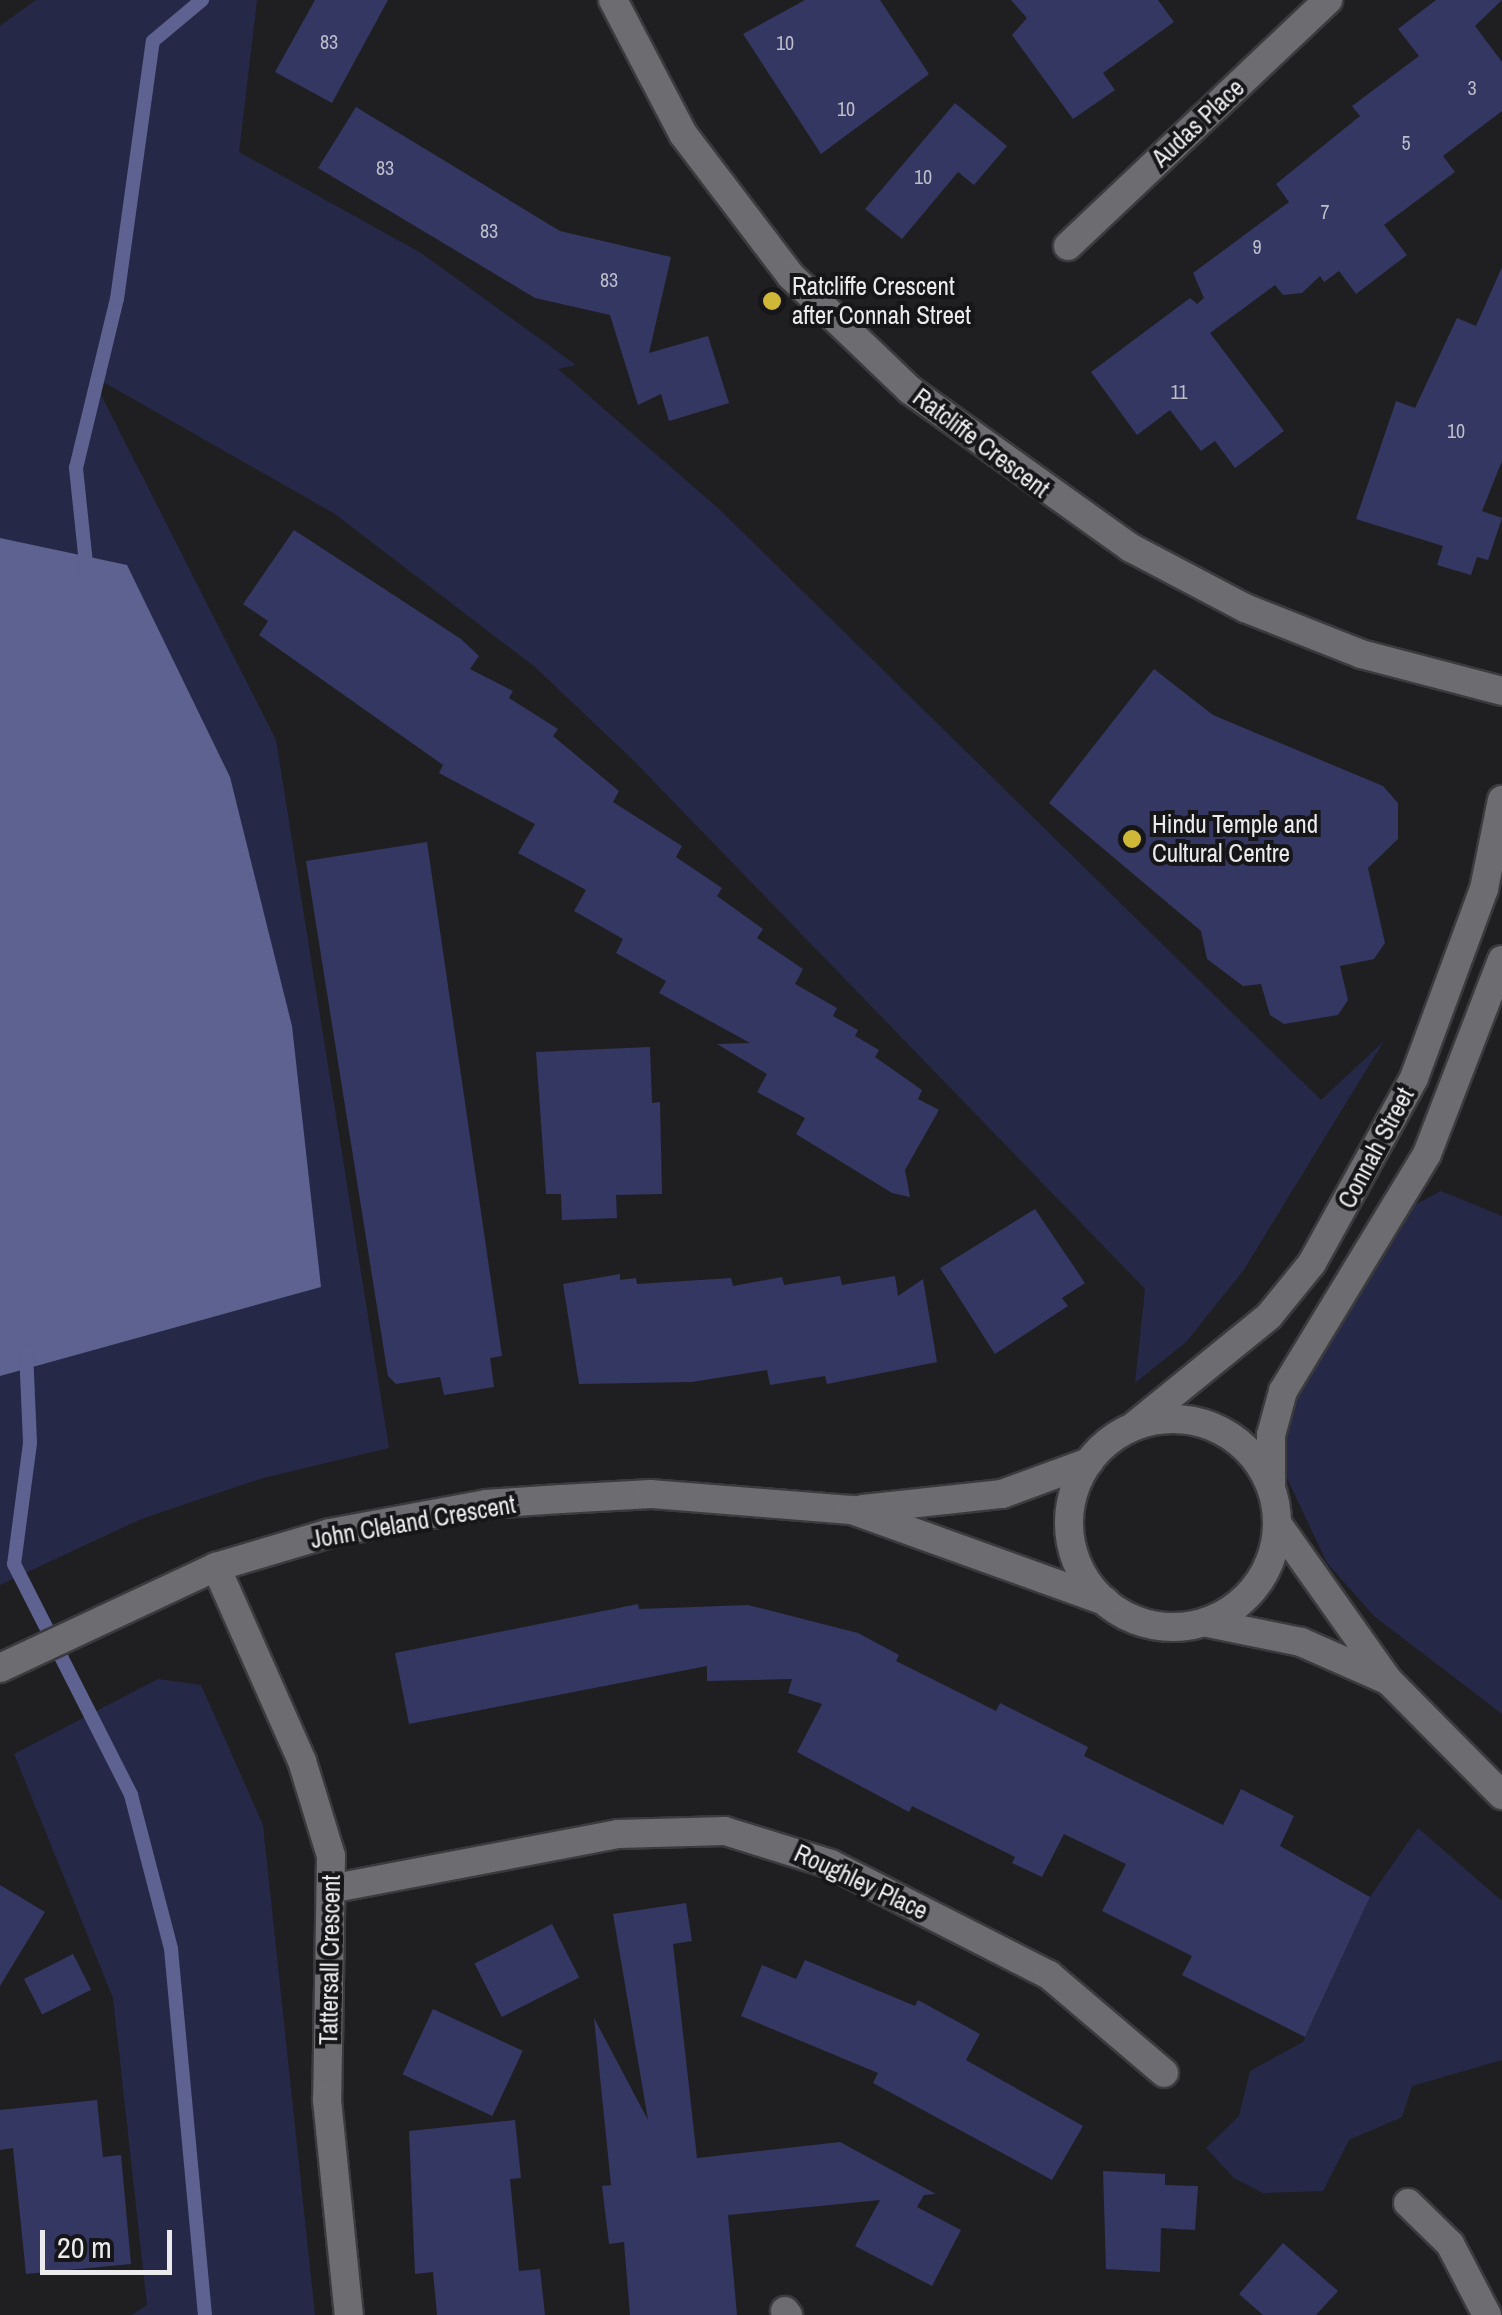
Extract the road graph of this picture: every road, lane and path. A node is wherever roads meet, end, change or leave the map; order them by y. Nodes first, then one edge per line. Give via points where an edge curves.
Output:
1 (613, 0) edge
2 (1328, 0) edge
3 (1068, 246) dead end
4 (1502, 691) edge
5 (1502, 800) edge
6 (1502, 960) edge
7 (1134, 1425) junction
8 (1089, 1462) junction
9 (1271, 1484) junction
10 (852, 1510) junction
11 (1279, 1526) junction
12 (216, 1567) junction
13 (1105, 1601) junction
14 (1208, 1623) junction
15 (0, 1668) edge
16 (1388, 1680) junction
17 (1502, 1795) edge
18 (335, 1888) junction
19 (1164, 2073) dead end
20 (1408, 2202) dead end
21 (349, 2315) edge
22 (1487, 2315) edge

1 - 4 street, Ratcliffe Crescent via 683,134 764,242 910,390 1130,548 1244,608 1361,654
2 - 3 street, Audas Place
5 - 7 street, Connah Street via 1484,889 1414,1078 1312,1263 1269,1316
6 - 9 street, Connah Street via 1427,1154 1282,1391
7 - 8 street
7 - 9 street via 1173,1418 1212,1426 1248,1449
8 - 10 street, John Cleland Crescent via 1002,1494
8 - 13 street via 1068,1516 1073,1556
9 - 11 street
10 - 12 street, John Cleland Crescent via 651,1494 486,1504 330,1533
10 - 13 street, John Cleland Crescent
11 - 14 street via 1269,1567 1244,1602
11 - 16 street
12 - 15 street, John Cleland Crescent
12 - 18 street, Tattersall Crescent via 302,1761
13 - 14 street via 1125,1617 1166,1629
14 - 16 street via 1300,1642
16 - 17 street
18 - 19 street, Roughley Place via 618,1834 725,1831 831,1864 1049,1975
18 - 21 street, Tattersall Crescent via 327,2100
20 - 22 street via 1450,2244

